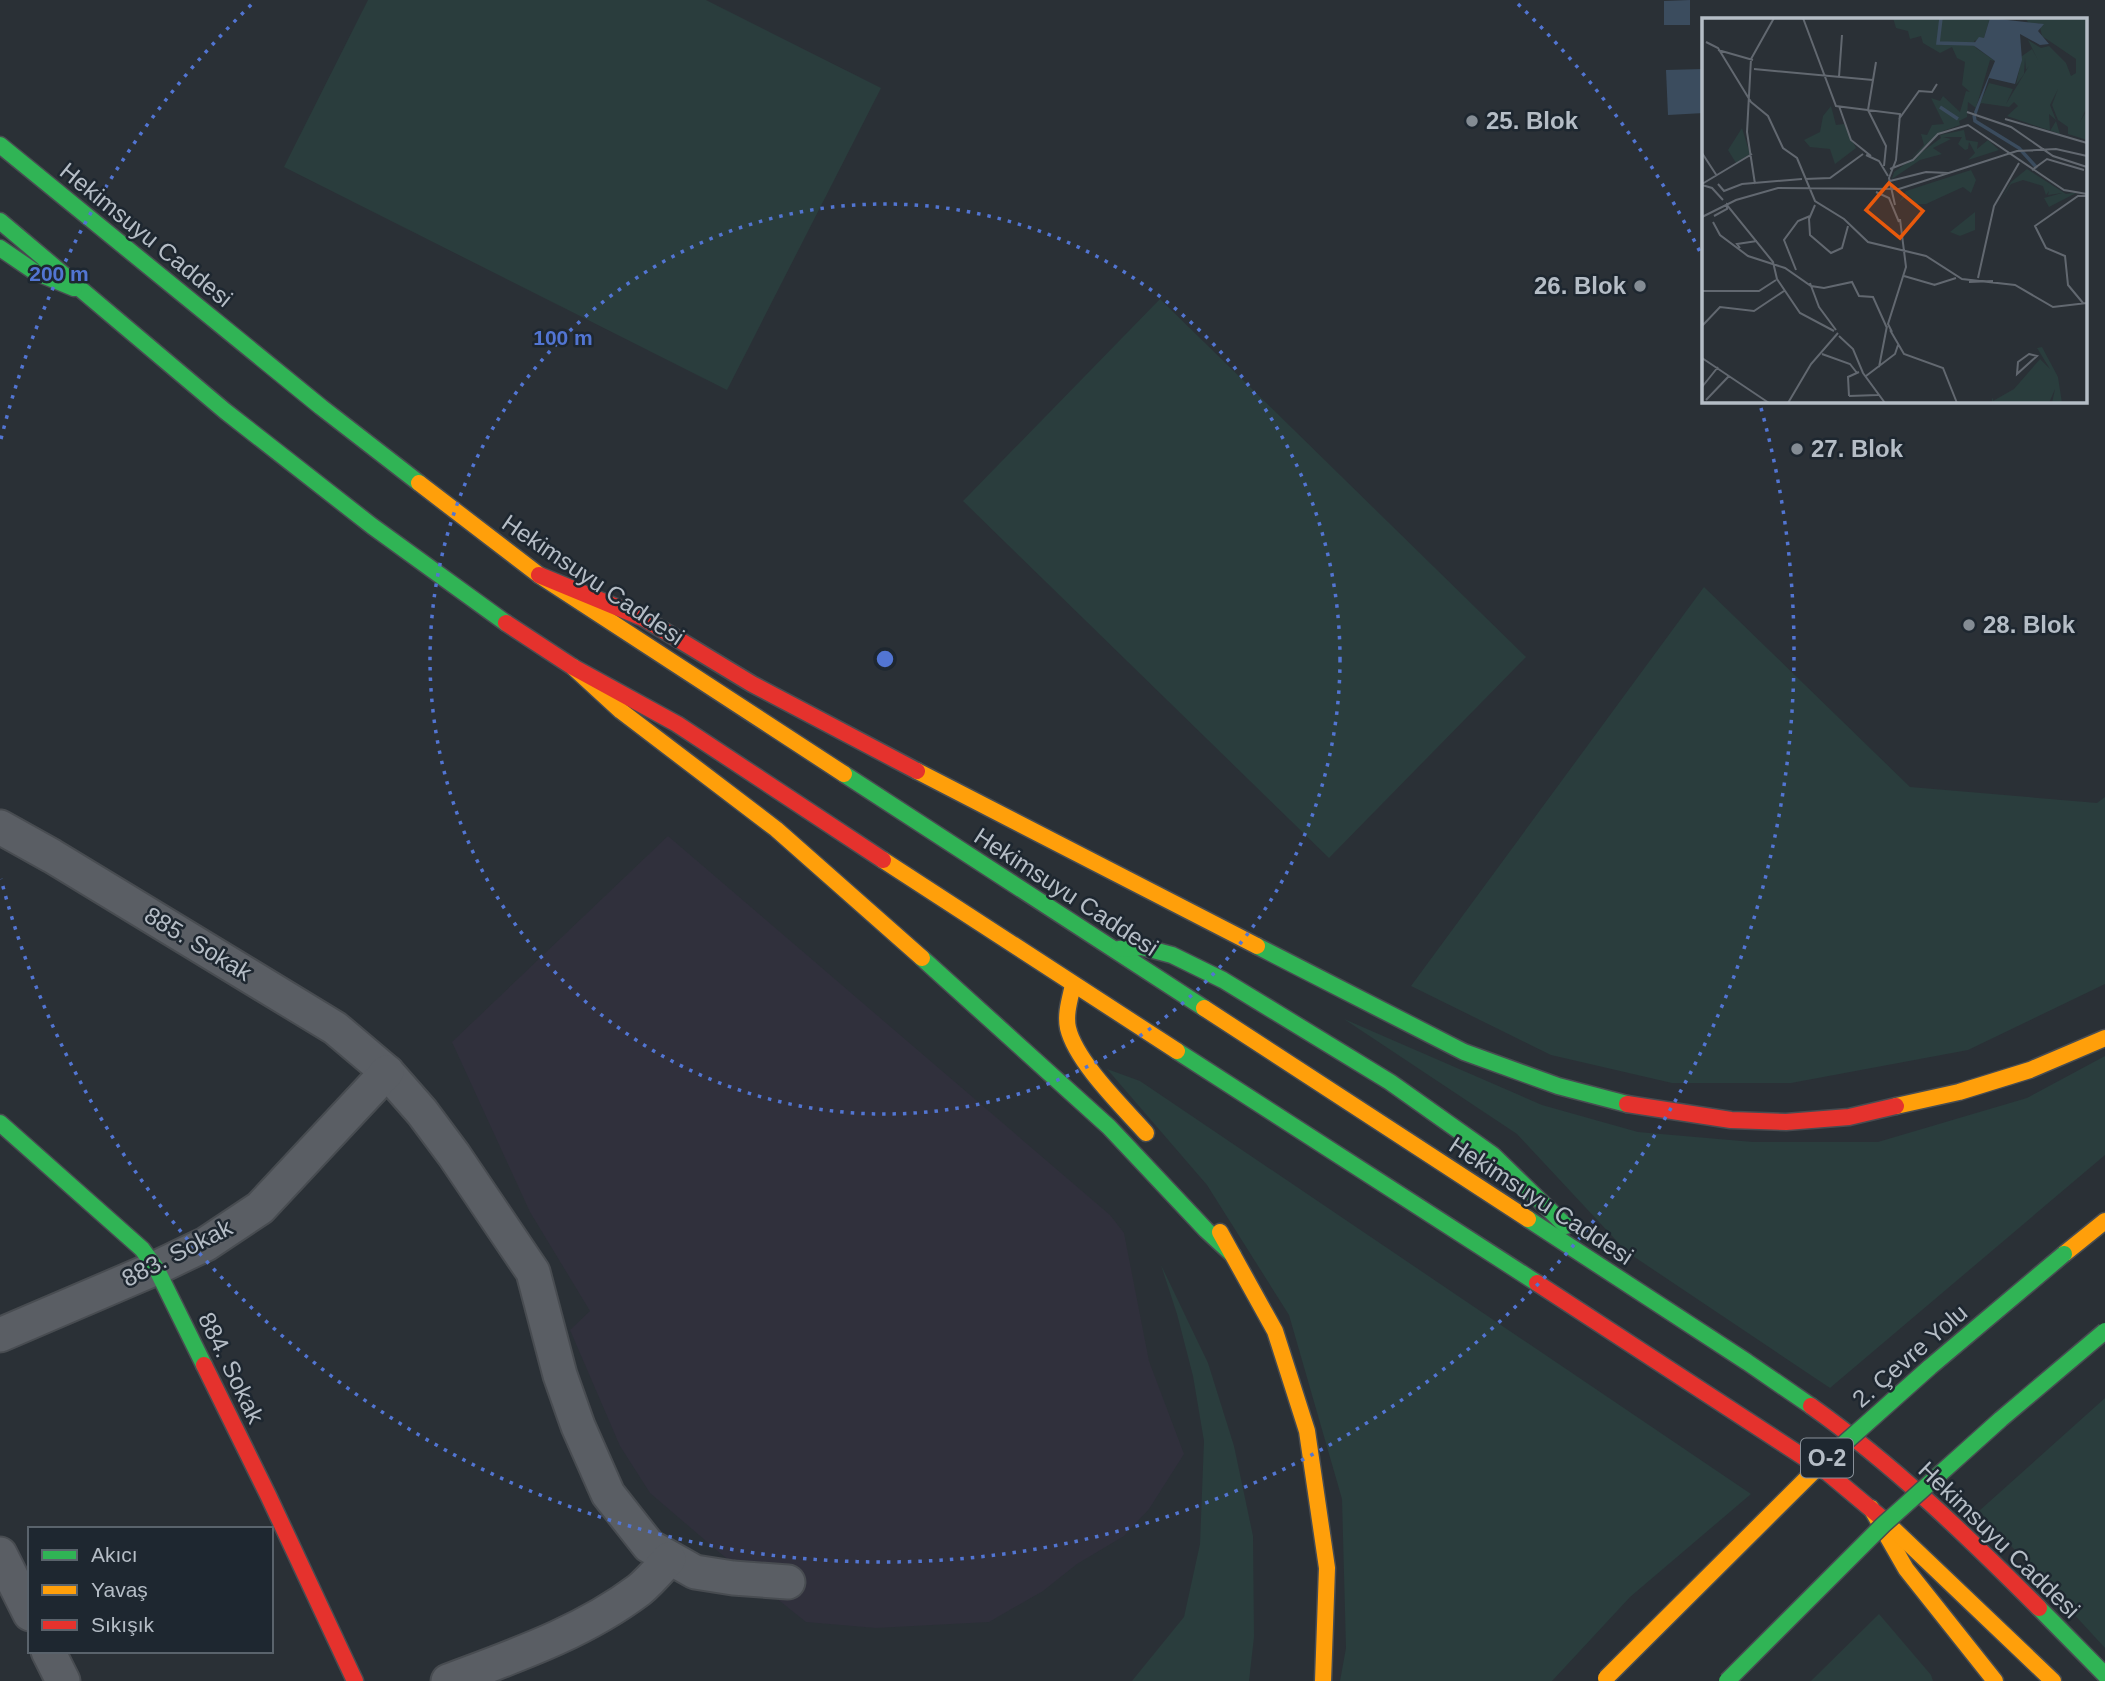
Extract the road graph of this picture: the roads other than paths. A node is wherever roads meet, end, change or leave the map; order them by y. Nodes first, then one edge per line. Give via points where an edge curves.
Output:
1 (0, 145) edge
2 (0, 222) edge
3 (0, 248) edge
4 (79, 289) junction
5 (539, 575) junction
6 (573, 667) junction
7 (0, 827) edge
8 (1108, 954) junction
9 (1078, 979) junction
10 (1223, 979) junction
11 (1166, 991) junction
12 (1154, 1021) dead end
13 (2105, 1038) edge
14 (1158, 1040) junction
15 (387, 1072) junction
16 (0, 1123) edge
17 (1158, 1148) dead end
18 (1203, 1203) dead end
19 (2105, 1221) edge
20 (1233, 1255) junction
21 (156, 1268) junction
22 (1614, 1276) junction
23 (2105, 1331) edge
24 (0, 1335) edge
25 (1871, 1508) junction
26 (0, 1555) edge
27 (669, 1559) junction
28 (789, 1582) dead end
29 (28, 1610) edge
30 (49, 1653) edge
31 (2105, 1675) edge
32 (1604, 1679) edge
33 (63, 1681) edge
34 (355, 1681) edge
35 (448, 1681) edge
36 (1322, 1681) edge
37 (1727, 1681) edge
38 (1995, 1681) edge
39 (2053, 1681) edge

1 - 5 main road, Hekimsuyu Caddesi via 311,399
2 - 4 main road
3 - 4 main road via 23,267
4 - 6 main road via 372,526
5 - 8 main road, Hekimsuyu Caddesi
5 - 13 main road via 643,618 848,736 1464,1052 1558,1086 1639,1107 1731,1120 1849,1117 2031,1070
6 - 9 main road via 677,724
6 - 20 main road via 621,711 776,829 981,1011 1109,1127
7 - 15 street, 885. Sokak via 335,1028
8 - 10 main road via 1142,947 1172,955
8 - 11 main road, Hekimsuyu Caddesi
9 - 14 main road
9 - 17 main road via 1067,1013 1068,1031 1083,1058
10 - 11 main road via 1183,976
10 - 22 main road via 1390,1082 1493,1155
11 - 22 main road, Hekimsuyu Caddesi
12 - 14 main road
14 - 25 main road via 1778,1439
15 - 21 street, 883. Sokak via 260,1208 206,1244
15 - 27 street, 885. Sokak via 454,1155 533,1272 560,1376 608,1494 649,1546
16 - 21 main road, 884. Sokak via 142,1249
18 - 20 main road
19 - 32 main road, 2. Çevre Yolu / O-2, bridge via 1810,1474
20 - 36 main road via 1275,1331 1307,1431 1327,1568
21 - 24 street, 883. Sokak
21 - 34 main road, 884. Sokak
22 - 31 main road, Hekimsuyu Caddesi via 1747,1362 1859,1443 1924,1498
23 - 37 main road, bridge via 1883,1525
25 - 38 main road via 1906,1569
25 - 39 main road
26 - 29 street
27 - 28 street, 885. Sokak via 695,1572
27 - 35 street via 642,1588 598,1618
30 - 33 street

